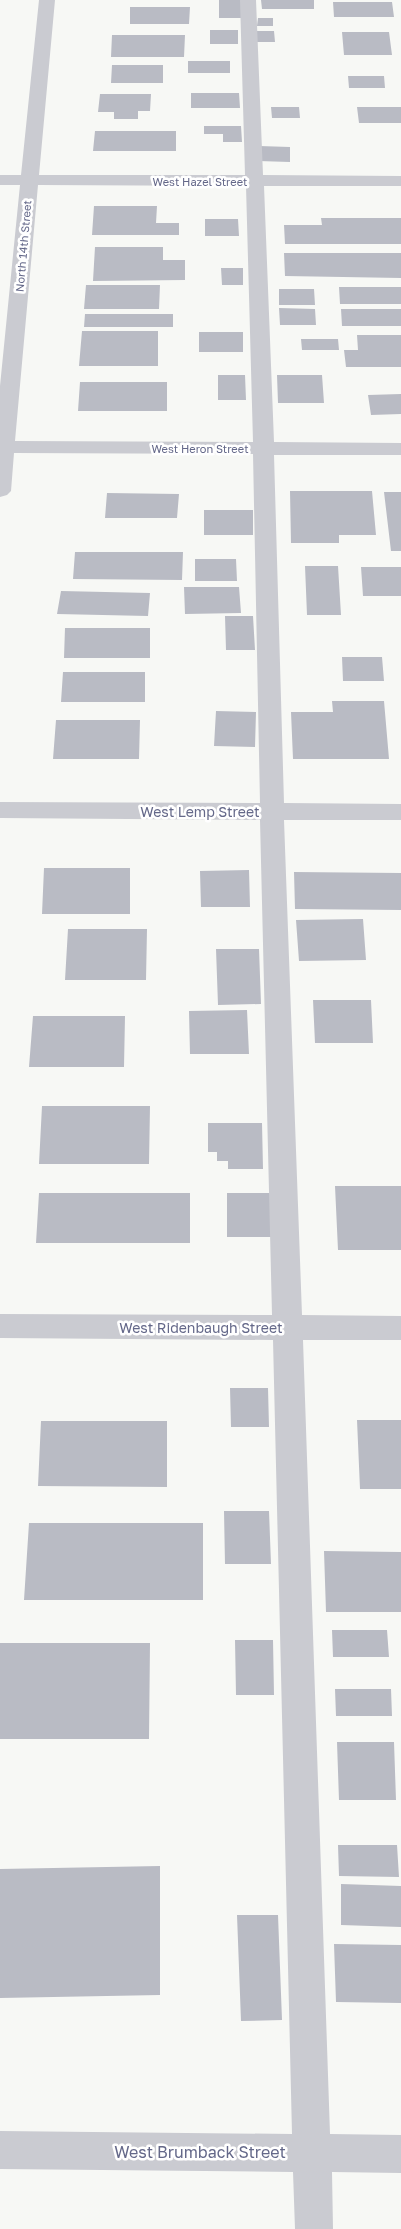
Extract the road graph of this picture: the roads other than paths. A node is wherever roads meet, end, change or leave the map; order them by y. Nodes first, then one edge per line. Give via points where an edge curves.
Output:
1 (47, 0) edge
2 (248, 0) edge
3 (0, 180) edge
4 (29, 180) junction
5 (253, 181) junction
6 (401, 181) edge
7 (2, 447) edge
8 (263, 448) junction
9 (401, 449) edge
10 (0, 491) edge
11 (0, 810) edge
12 (272, 812) junction
13 (401, 812) edge
14 (0, 1326) edge
15 (287, 1327) junction
16 (401, 1328) edge
17 (0, 2150) edge
18 (313, 2153) junction
19 (401, 2154) edge
20 (314, 2229) edge

1 - 4 street, North 14th Street
2 - 5 street
3 - 4 street, West Hazel Street
4 - 5 street, West Hazel Street
4 - 7 street, North 14th Street
5 - 6 street, West Hazel Street
5 - 8 street
7 - 8 street, West Heron Street
7 - 10 street, North 14th Street
8 - 9 street, West Heron Street
8 - 12 street
11 - 12 street, West Lemp Street
12 - 13 street, West Lemp Street
12 - 15 street
14 - 15 street, West Ridenbaugh Street
15 - 16 street, West Ridenbaugh Street
15 - 18 street
17 - 18 street, West Brumback Street
18 - 19 street, West Brumback Street
18 - 20 street

